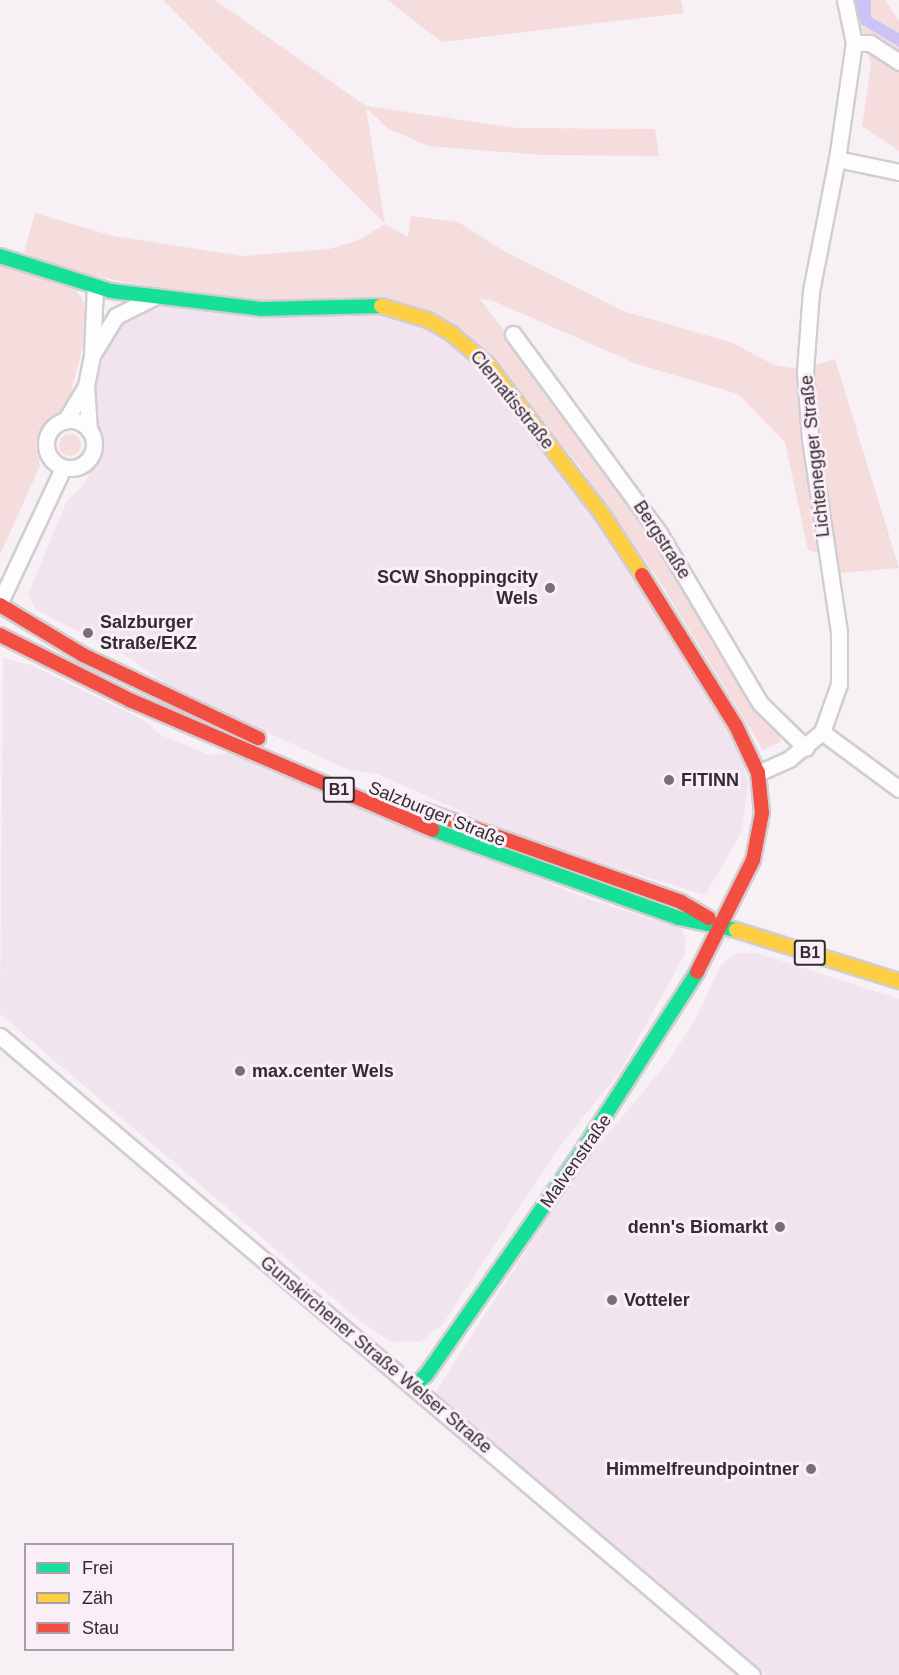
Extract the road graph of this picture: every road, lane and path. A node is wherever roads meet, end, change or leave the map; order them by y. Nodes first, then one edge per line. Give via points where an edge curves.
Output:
1 (845, 0) edge
2 (854, 43) junction
3 (899, 62) edge
4 (837, 159) junction
5 (899, 172) edge
6 (0, 256) edge
7 (95, 287) junction
8 (111, 291) junction
9 (154, 297) junction
10 (116, 316) junction
11 (513, 334) dead end
12 (92, 355) junction
13 (86, 386) junction
14 (65, 421) junction
15 (88, 430) junction
16 (63, 468) junction
17 (0, 603) edge
18 (0, 635) edge
19 (822, 732) junction
20 (806, 748) junction
21 (758, 773) junction
22 (899, 789) edge
23 (721, 924) junction
24 (899, 981) edge
25 (0, 1036) edge
26 (414, 1386) junction
27 (752, 1675) edge

1 - 2 street, Lichtenegger Straße
2 - 3 street via 870,43
2 - 4 street, Lichtenegger Straße
4 - 5 street
4 - 19 street, Lichtenegger Straße via 811,291 805,371 810,439 839,632 839,684
6 - 7 main road, Clematisstraße
7 - 8 main road, Clematisstraße
7 - 12 street
8 - 9 main road, Clematisstraße
8 - 10 street
9 - 10 street
9 - 21 main road, Clematisstraße via 261,309 376,305 428,320 471,348 602,514 639,568 736,726
10 - 12 street
11 - 20 street, Bergstraße via 659,533 760,703
12 - 13 street
13 - 14 street
13 - 15 street
14 - 15 street via 74,421
14 - 16 street via 54,427 46,442 47,453
15 - 16 street via 93,439 89,458 73,468
16 - 17 street
17 - 23 main road, Salzburger Straße / B1 via 82,655 239,730 485,835 681,902
18 - 23 main road, Salzburger Straße / B1 via 132,700 458,841 679,918
19 - 20 street, Lichtenegger Straße
19 - 22 street
20 - 21 street, Lichtenegger Straße
21 - 23 main road via 760,834 753,860
23 - 24 main road, Salzburger Straße / B1
23 - 26 main road, Malvenstraße via 690,987 639,1070 426,1375
25 - 26 street, Gunskirchener Straße Welser Straße
26 - 27 street, Gunskirchener Straße Welser Straße

